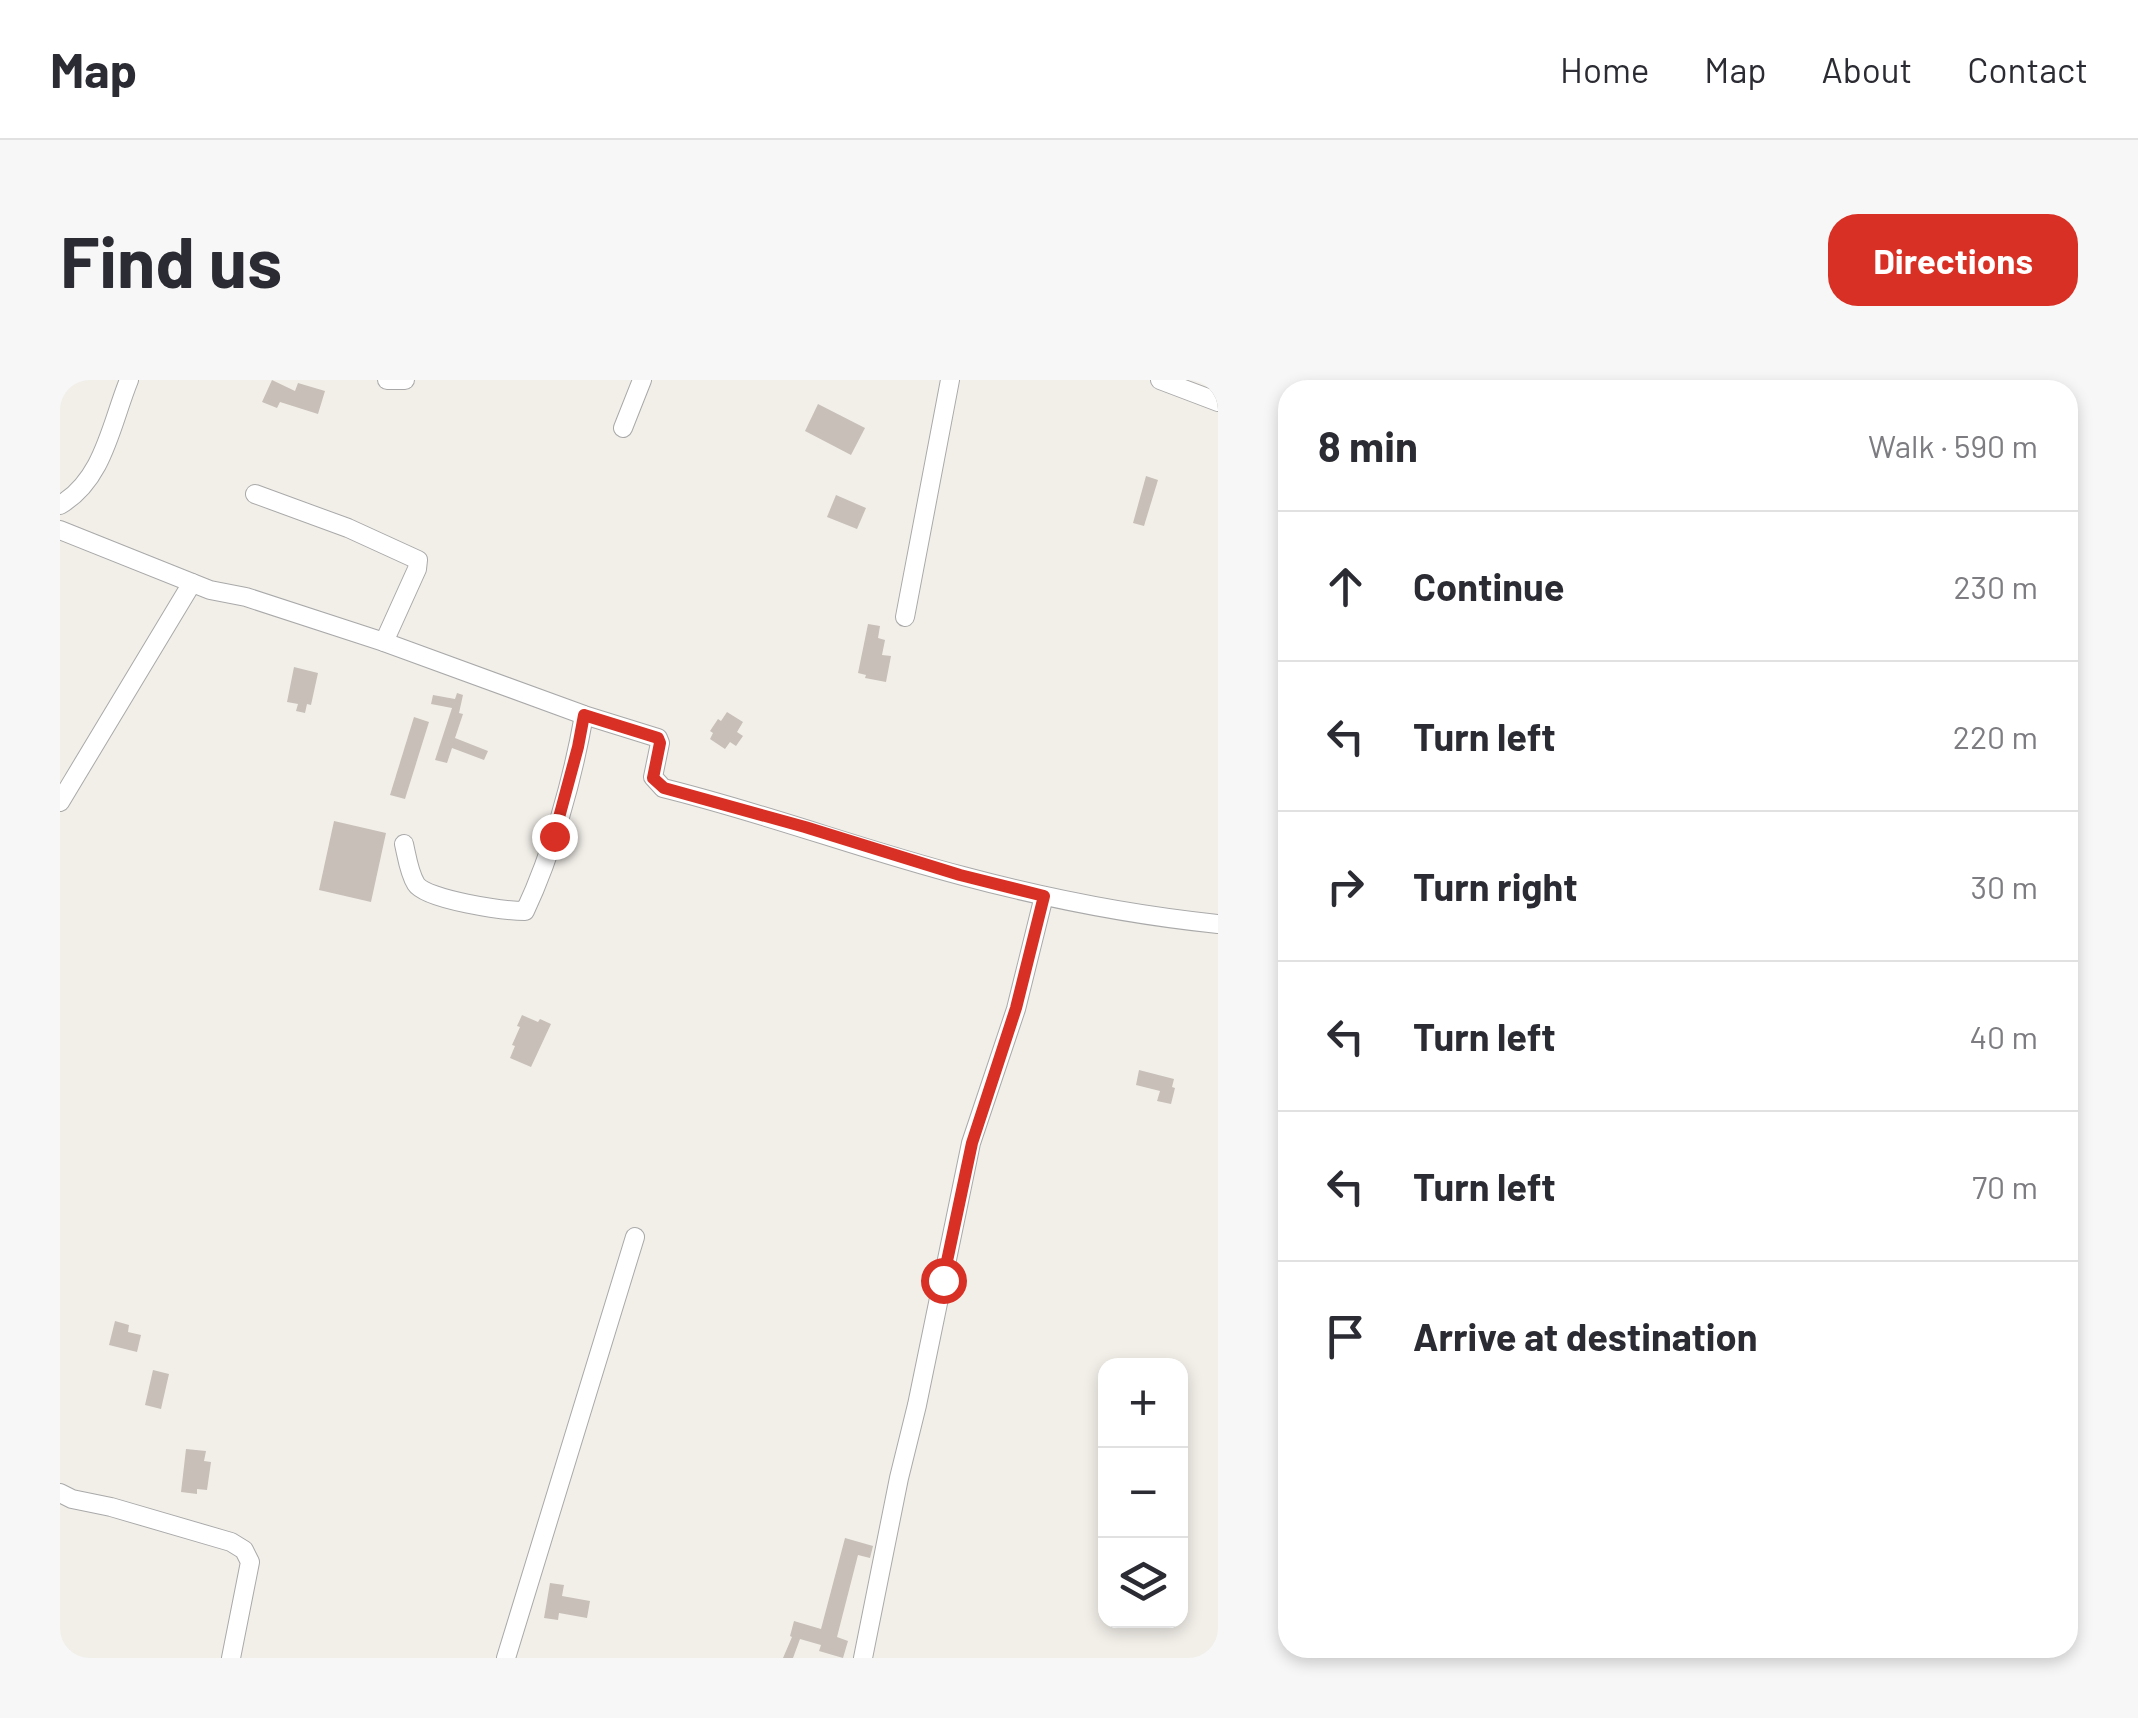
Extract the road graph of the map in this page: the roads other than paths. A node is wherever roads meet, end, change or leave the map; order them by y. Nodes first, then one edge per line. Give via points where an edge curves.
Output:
1 (129, 380) edge
2 (387, 380) edge
3 (405, 380) edge
4 (642, 380) edge
5 (950, 380) edge
6 (1160, 380) edge
7 (1218, 402) edge
8 (623, 428) dead end
9 (255, 494) dead end
10 (60, 505) edge
11 (60, 530) edge
12 (192, 583) junction
13 (905, 617) dead end
14 (384, 642) junction
15 (584, 715) junction
16 (60, 802) edge
17 (404, 844) dead end
18 (1044, 896) junction
19 (1218, 924) edge
20 (635, 1238) dead end
21 (60, 1494) edge
22 (231, 1658) edge
23 (506, 1658) edge
24 (864, 1658) edge

1 - 10 street via 96,468
2 - 3 street
4 - 8 street
5 - 13 street
6 - 7 street
9 - 14 street via 418,560
11 - 12 street
12 - 14 street
12 - 16 street
14 - 15 street
15 - 17 street via 554,836 525,911 428,895 416,887
15 - 18 street via 658,738 653,778 664,788
18 - 19 street
18 - 24 street via 972,1143
20 - 23 street
21 - 22 street via 244,1550 250,1562

